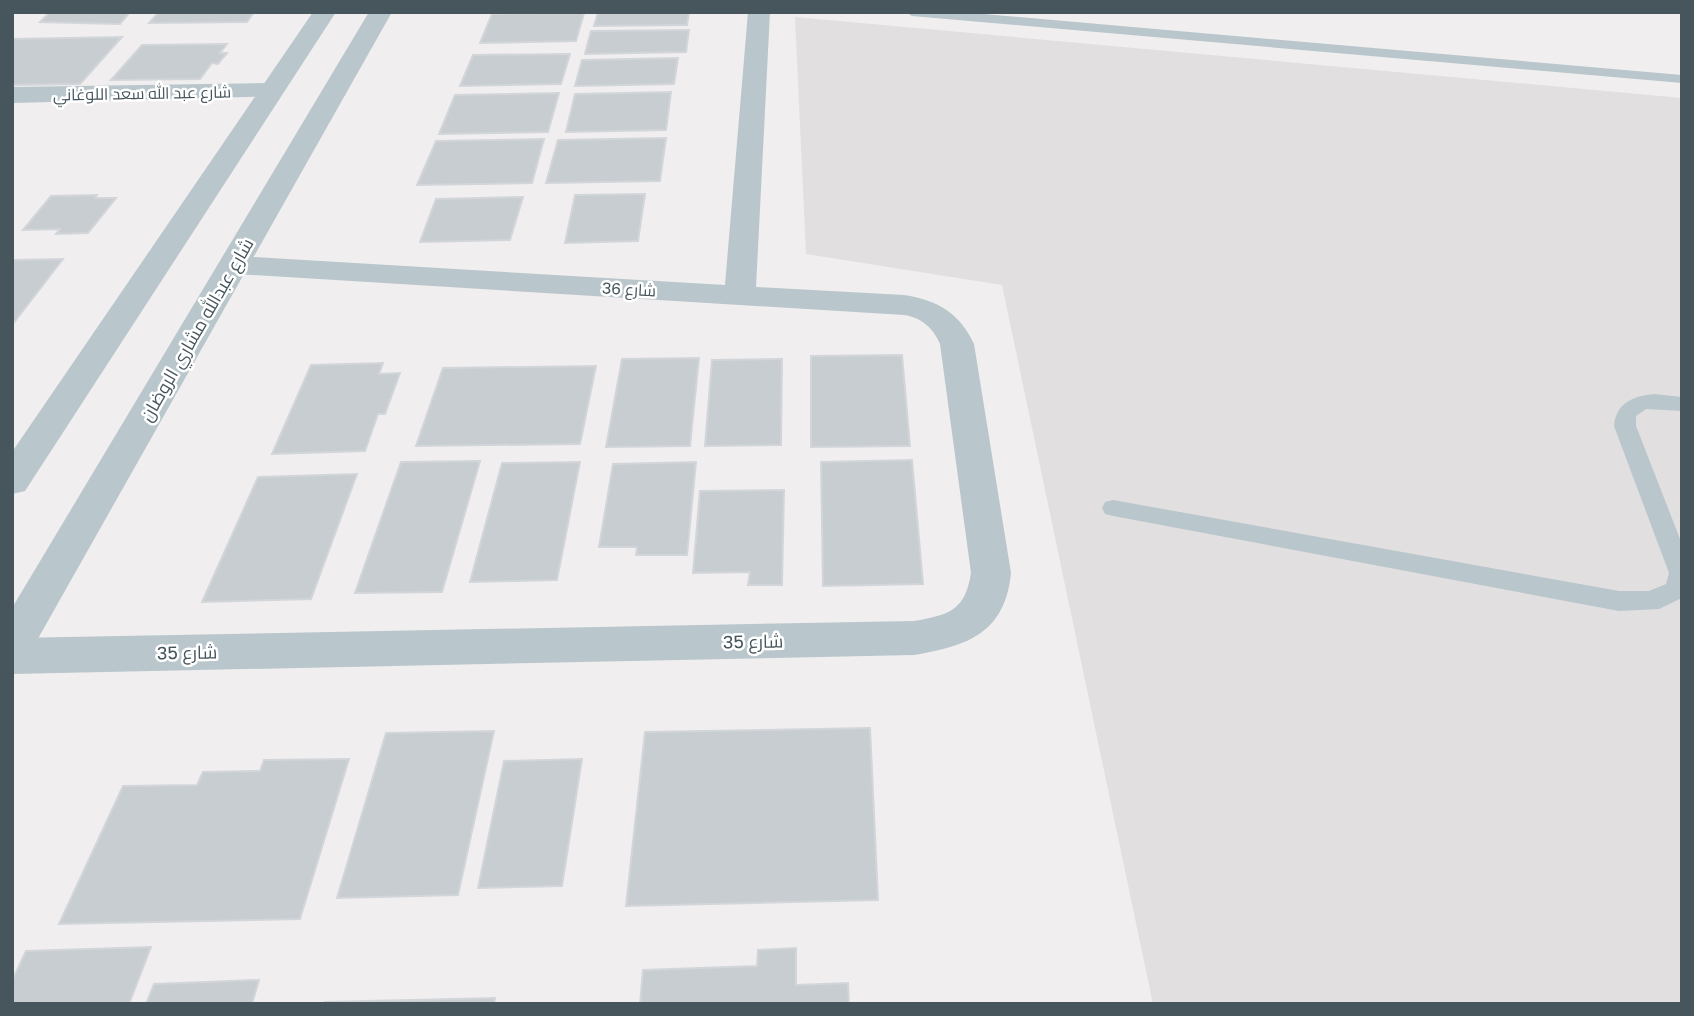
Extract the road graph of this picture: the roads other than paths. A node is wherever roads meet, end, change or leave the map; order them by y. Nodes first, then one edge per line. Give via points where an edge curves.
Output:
1 (325, 12) edge
2 (381, 12) edge
3 (759, 12) edge
4 (912, 12) edge
5 (1682, 79) edge
6 (271, 90) junction
7 (12, 95) edge
8 (236, 265) junction
9 (740, 295) junction
10 (1682, 404) edge
11 (12, 481) edge
12 (1113, 508) dead end
13 (12, 646) edge
14 (12, 656) edge

1 - 6 street
2 - 8 street, شارع عبدالله مشاري الروضان
3 - 9 street
4 - 5 lane
6 - 7 street, شارع عبد الله سعد اللوغاني
6 - 11 street
8 - 9 street, شارع 36
8 - 13 street, شارع عبدالله مشاري الروضان
9 - 14 street, شارع 35 via 913,306 951,329 991,573 988,601 969,622 940,635 914,638
10 - 12 lane via 1650,401 1629,409 1624,418 1681,573 1675,592 1644,602

